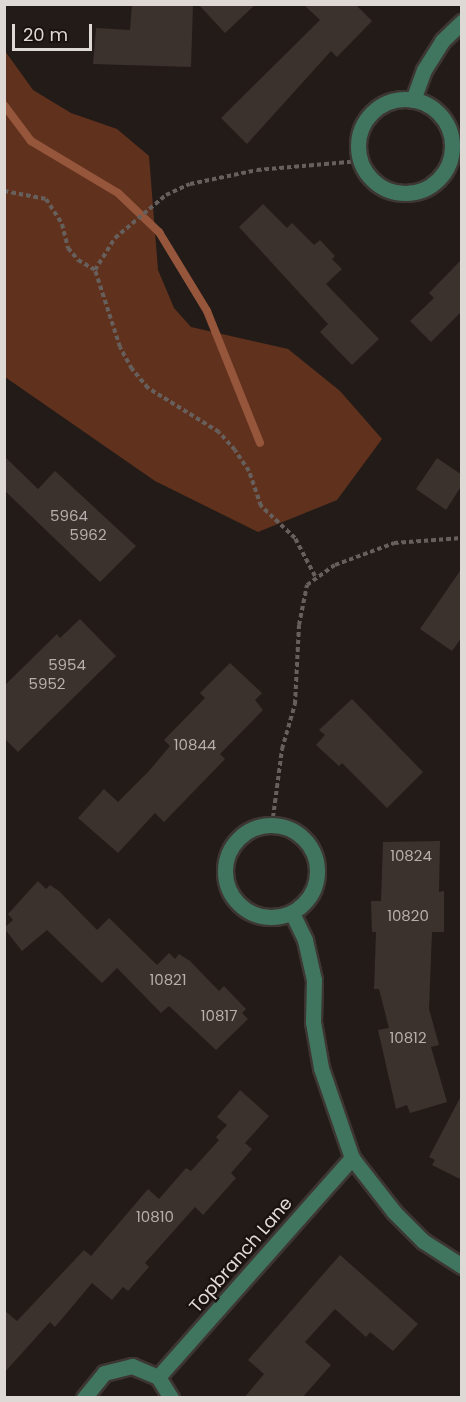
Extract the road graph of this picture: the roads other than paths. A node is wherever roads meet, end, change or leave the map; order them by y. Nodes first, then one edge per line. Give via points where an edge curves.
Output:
1 (462, 22) edge
2 (413, 100) junction
3 (292, 913) junction
4 (352, 1158) junction
5 (462, 1266) edge
6 (158, 1377) junction
7 (84, 1398) edge
8 (171, 1398) edge

1 - 2 street via 442,41 424,70
2 - 2 street via 430,106 446,123 451,155 443,173 415,192 399,193 380,186 360,161 358,143 371,114 390,102
3 - 3 street via 272,918 240,907 225,880 226,860 243,835 272,825 303,837 317,864 310,897
3 - 4 street via 305,940 314,980 314,1022 321,1068
4 - 5 street via 394,1212 423,1240
4 - 6 street, Topbranch Lane
6 - 7 street via 146,1370 118,1367 93,1382
6 - 8 street

